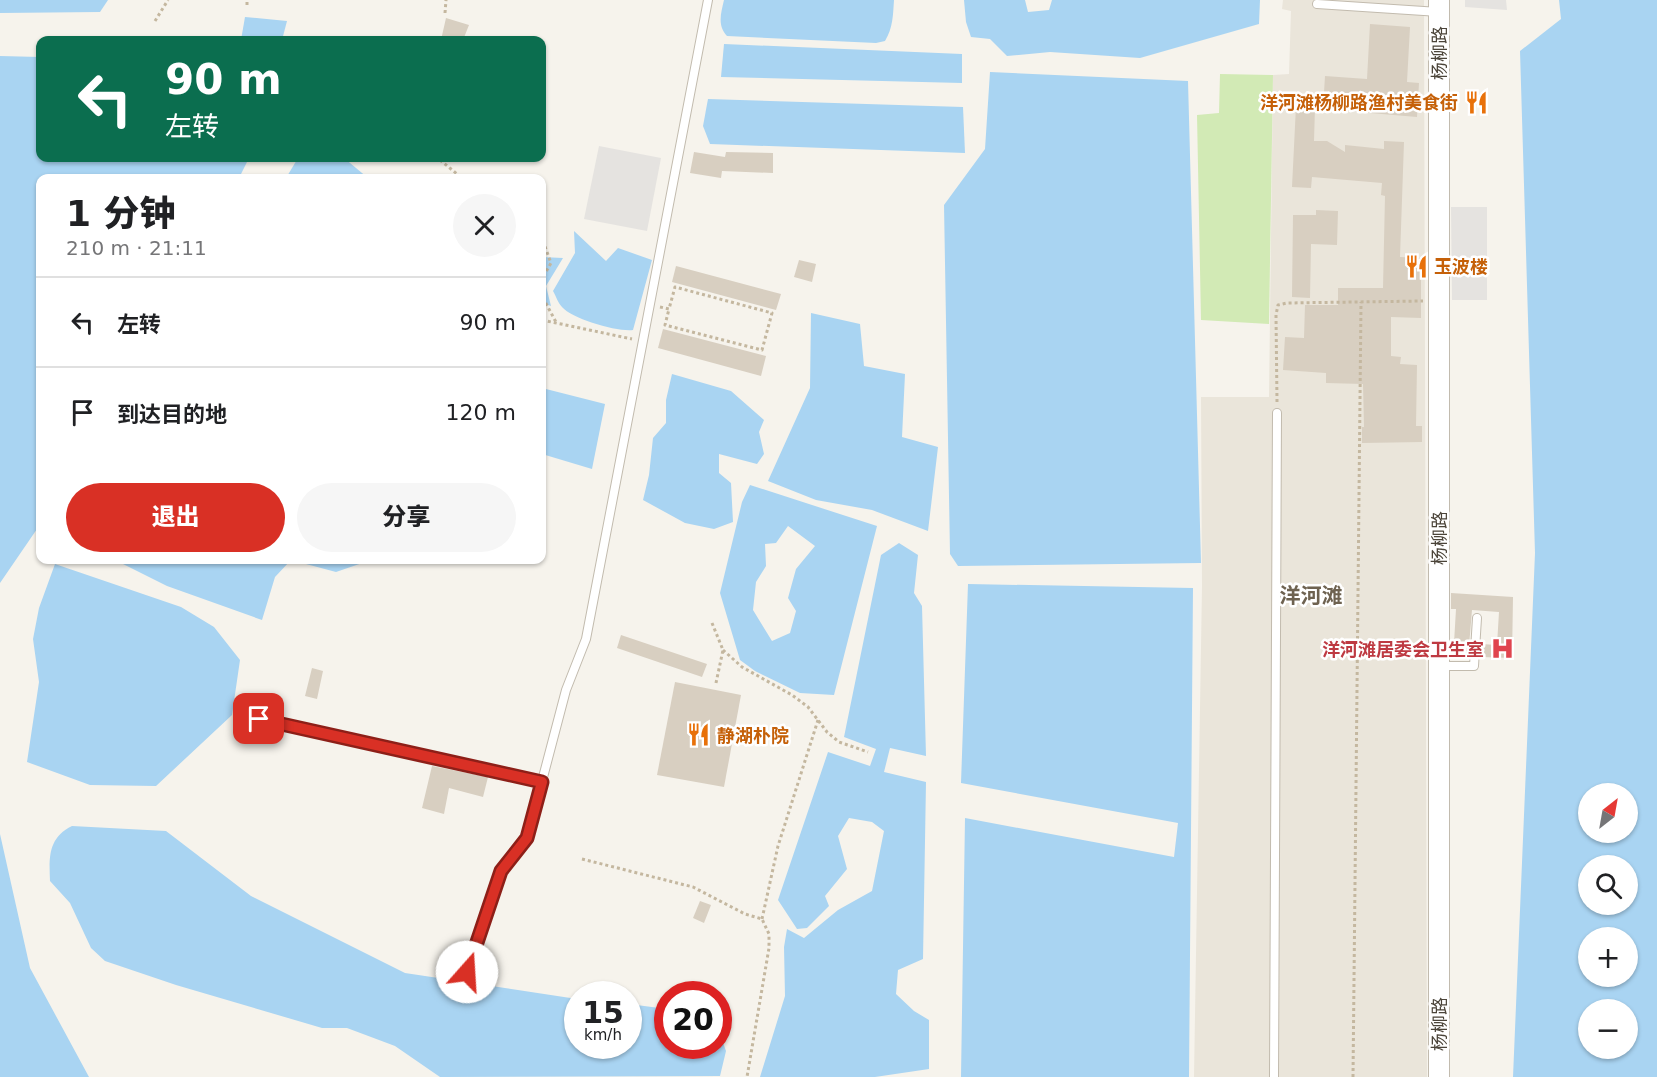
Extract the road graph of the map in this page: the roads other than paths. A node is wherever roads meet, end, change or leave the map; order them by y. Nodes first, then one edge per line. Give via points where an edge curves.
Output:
1 (708, 0) edge
2 (1317, 4) dead end
3 (1439, 6) edge
4 (1277, 413) road end
5 (1477, 618) dead end
6 (1439, 666) junction
7 (259, 719) dead end
8 (542, 782) junction
9 (467, 972) dead end
10 (1274, 1077) edge
11 (1439, 1077) edge

1 - 8 lane via 586,639 566,690
2 - 3 lane
3 - 6 street, 杨柳路
4 - 10 lane
5 - 6 lane via 1474,666
6 - 11 street, 杨柳路
7 - 8 lane
8 - 9 lane via 527,838 501,871

